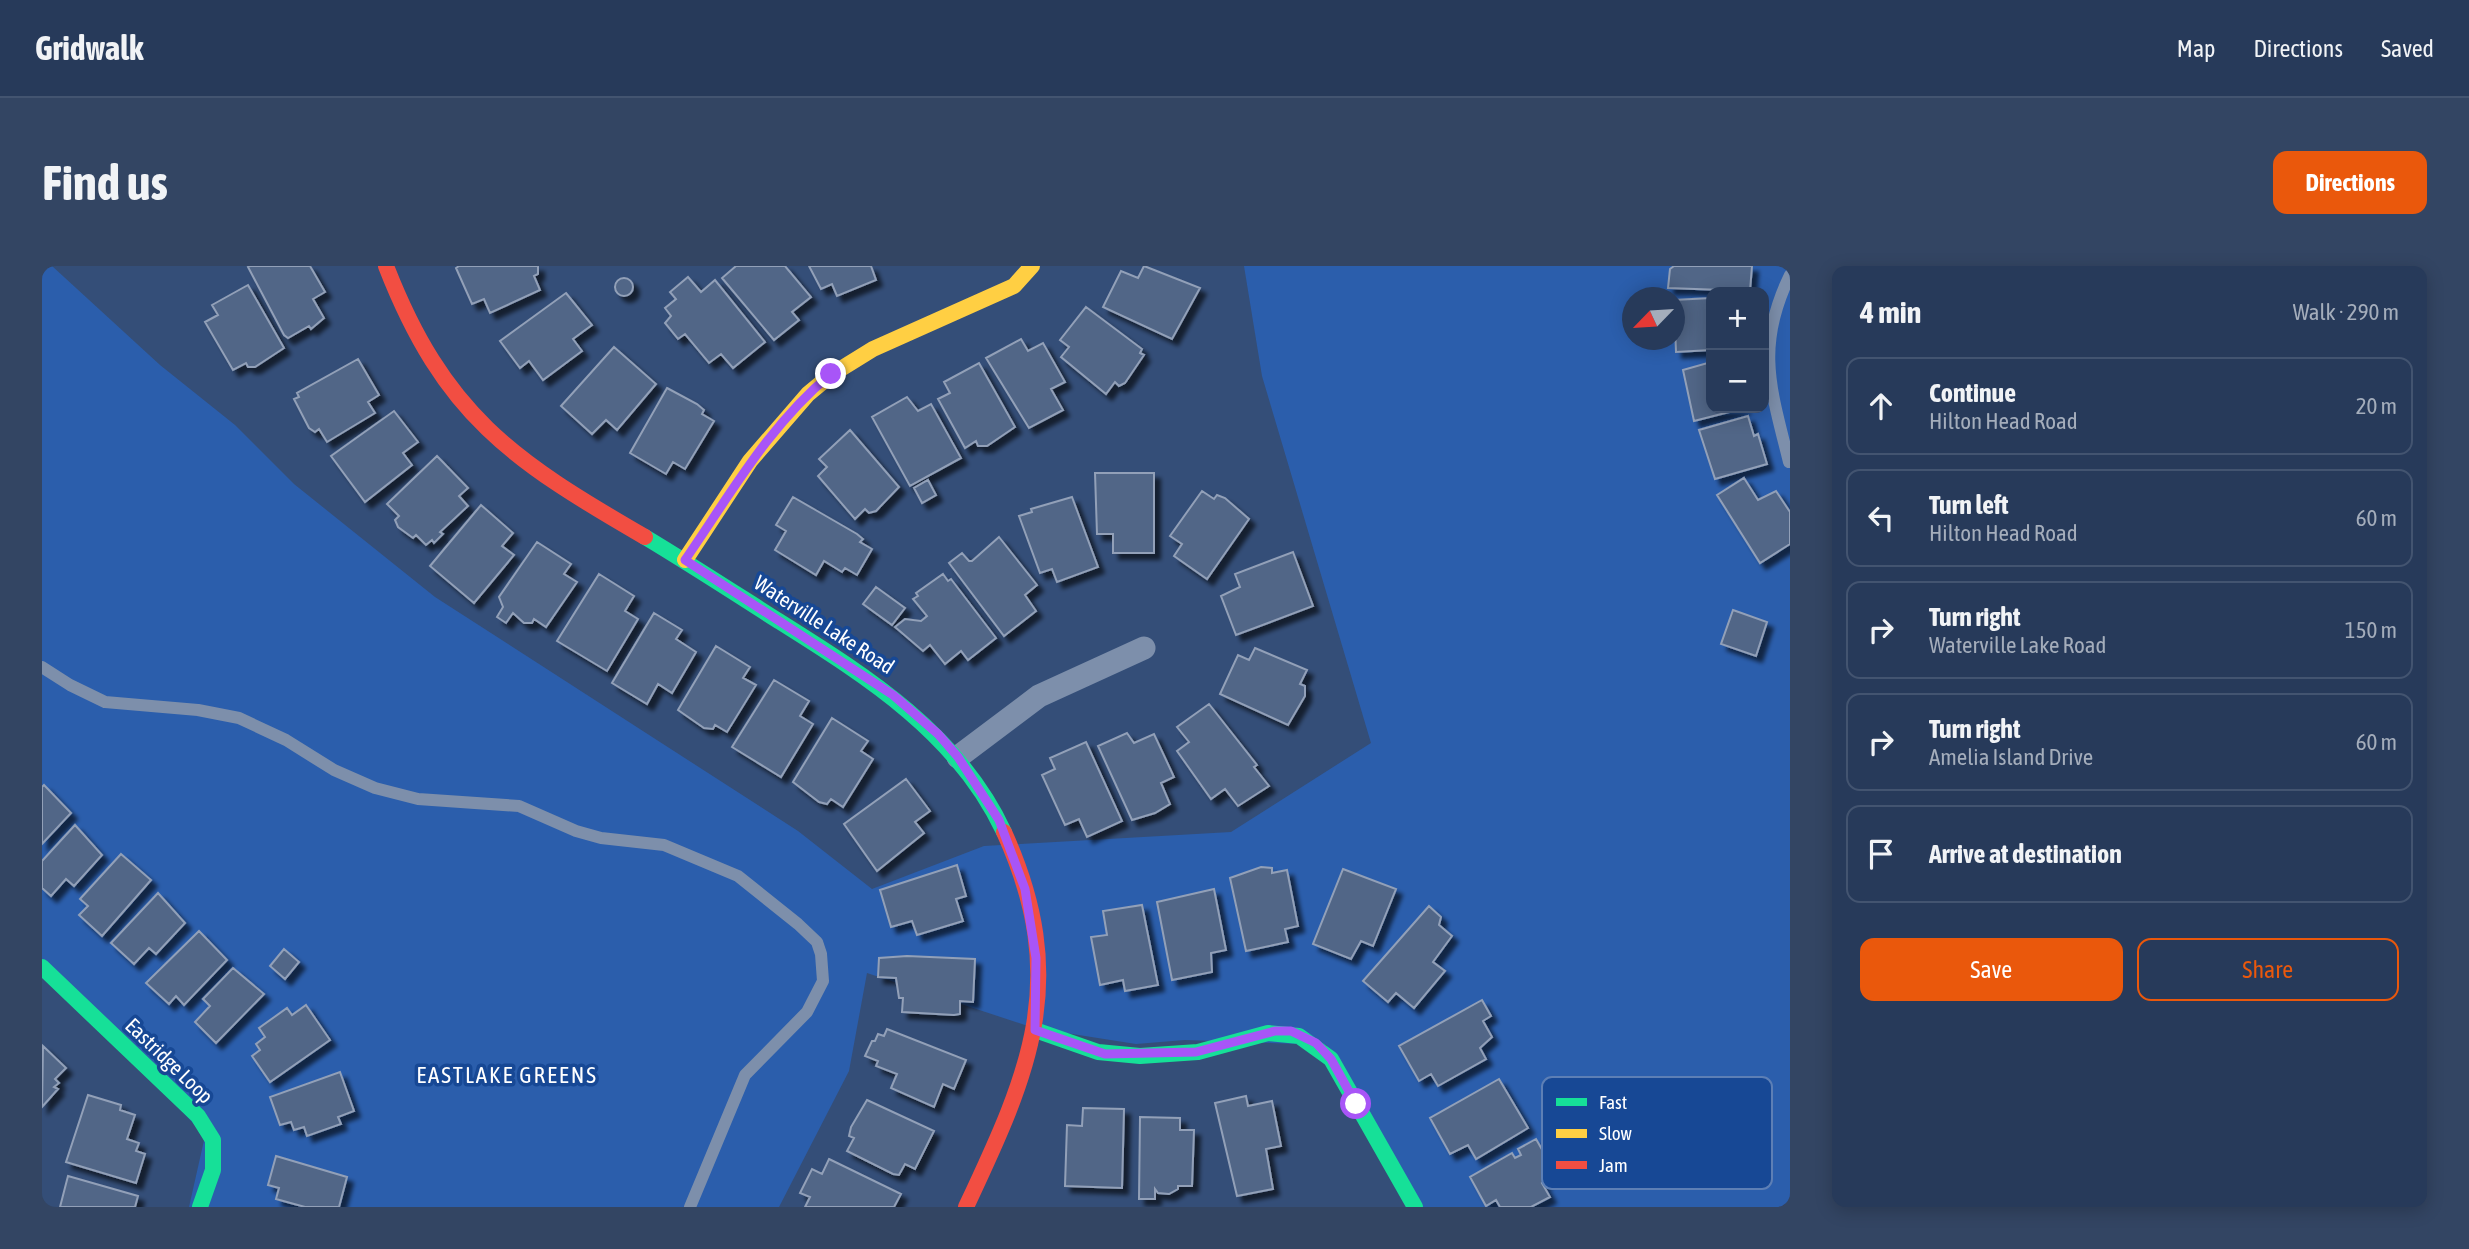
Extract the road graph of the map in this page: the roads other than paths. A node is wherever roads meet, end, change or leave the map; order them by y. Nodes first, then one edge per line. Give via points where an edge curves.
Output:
1 (386, 266) edge
2 (1032, 266) edge
3 (1790, 275) edge
4 (1789, 462) edge
5 (685, 560) junction
6 (1144, 648) dead end
7 (42, 667) edge
8 (958, 757) junction
9 (42, 967) edge
10 (1035, 1030) junction
11 (200, 1207) edge
12 (690, 1207) edge
13 (966, 1207) edge
14 (1415, 1207) edge

1 - 5 street, Waterville Lake Road via 423,352 498,441 541,476
2 - 5 street via 1014,286 861,356 814,389 769,437
3 - 4 lane via 1770,334 1768,375
5 - 8 street, Waterville Lake Road via 893,695
6 - 8 street via 1039,696
7 - 12 lane via 105,702 239,718 374,788 418,799 519,806 601,838 664,845 738,876 798,925 817,942 822,981 807,1012 745,1074
8 - 10 street, Waterville Lake Road via 999,820 1025,889 1036,958
9 - 11 street, Eastridge Loop via 198,1116 213,1140 213,1170
10 - 13 street, Waterville Lake Road via 1020,1090
10 - 14 street via 1105,1054 1196,1052 1291,1031 1316,1043 1331,1059

